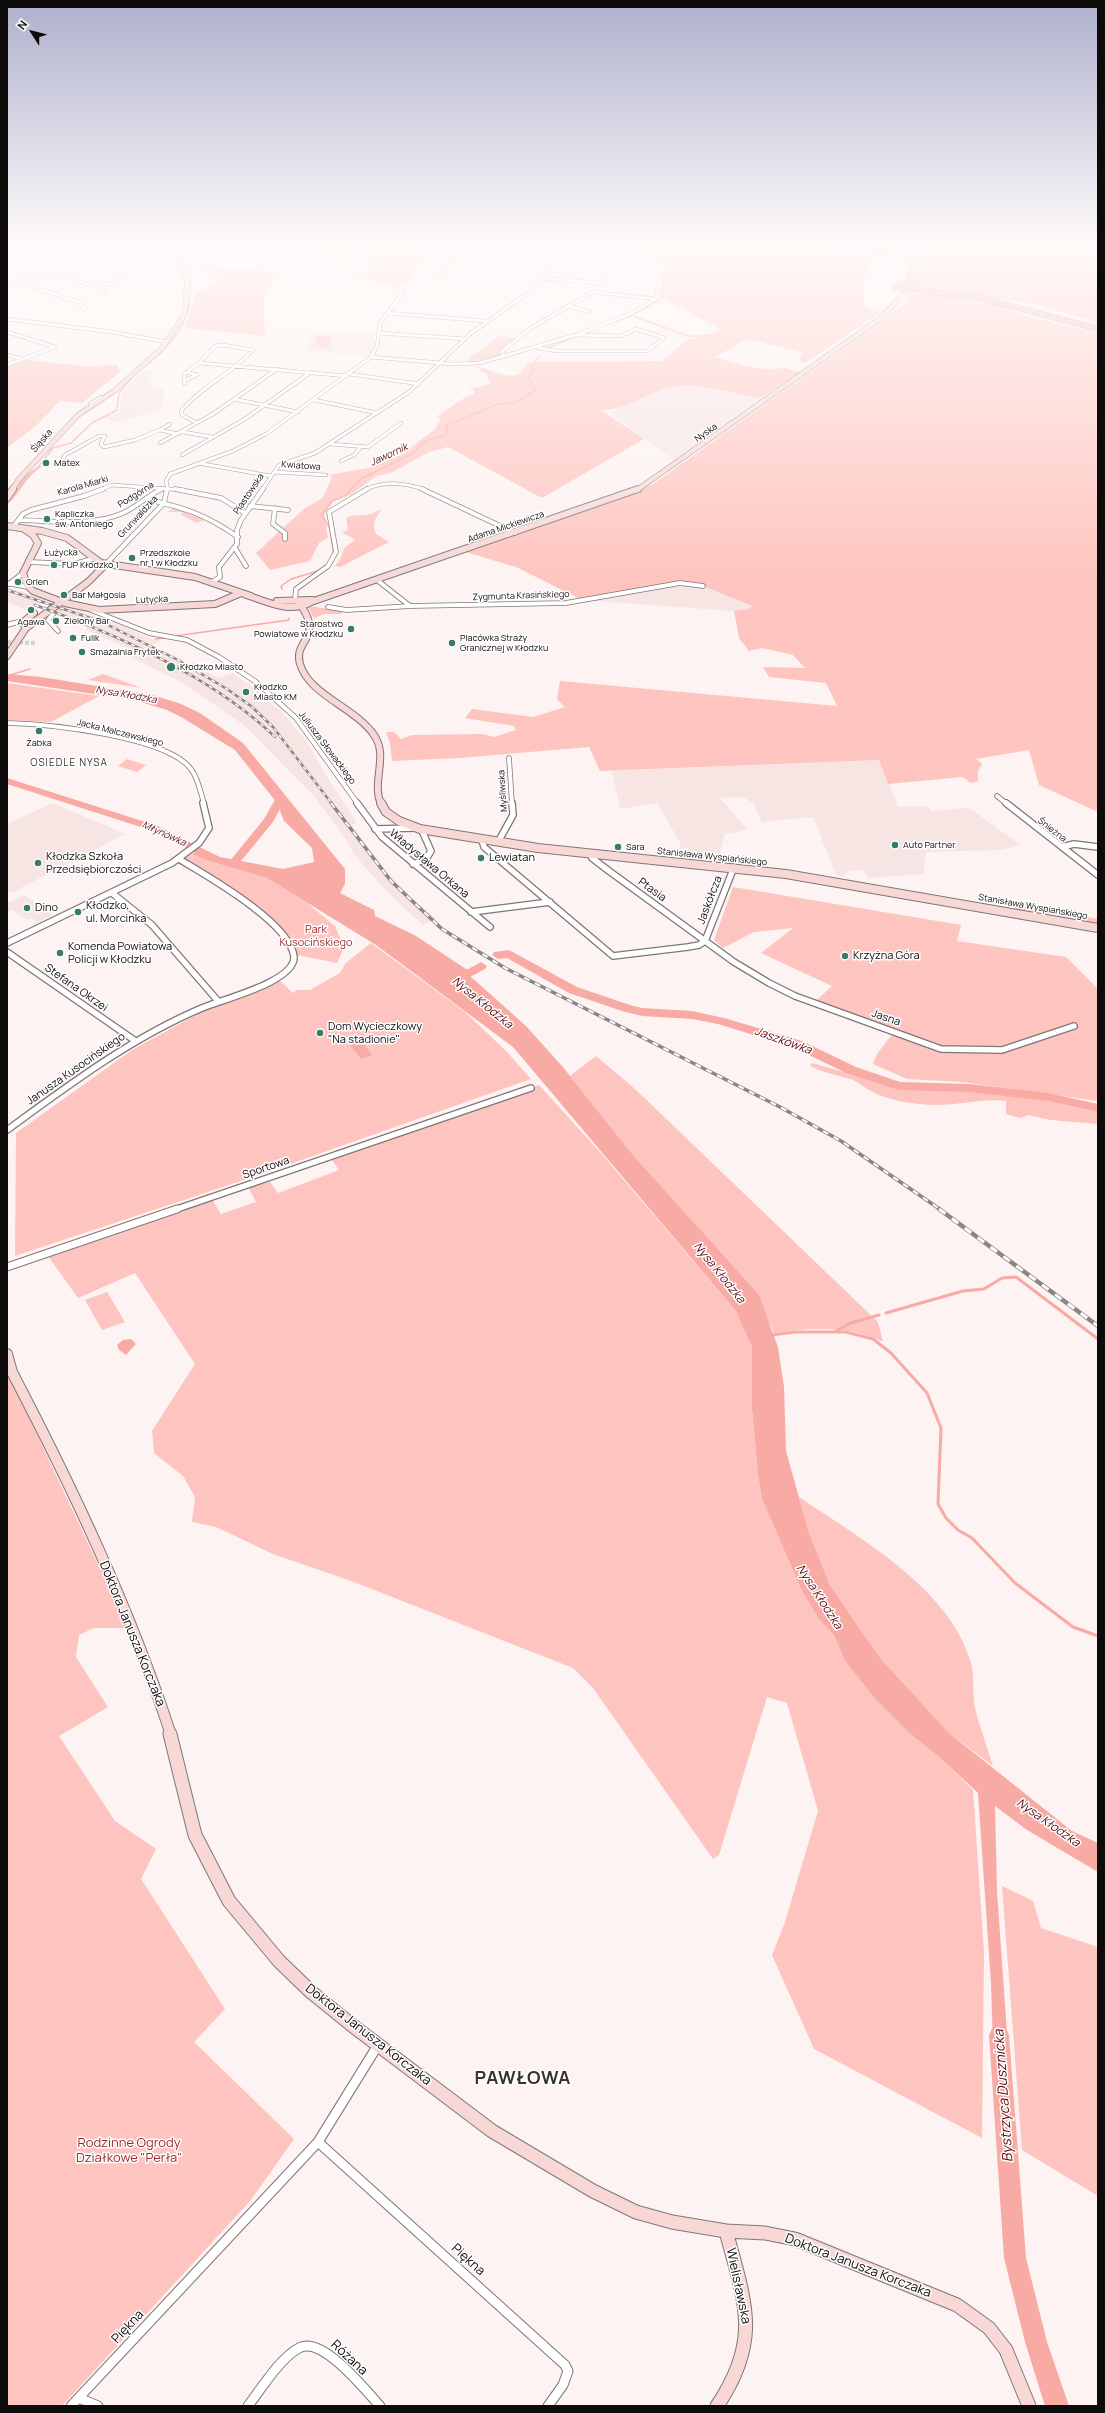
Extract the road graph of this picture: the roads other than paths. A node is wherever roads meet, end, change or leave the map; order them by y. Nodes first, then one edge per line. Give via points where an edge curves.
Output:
1 (22, 359) edge
2 (149, 359) edge
3 (203, 359) edge
4 (245, 359) edge
5 (369, 359) edge
6 (390, 359) edge
7 (446, 359) edge
8 (495, 359) edge
9 (824, 359) edge
10 (199, 363) junction
11 (442, 363) junction
12 (7, 365) edge
13 (238, 366) junction
14 (277, 369) junction
15 (186, 372) junction
16 (311, 372) junction
17 (348, 375) junction
18 (419, 384) junction
19 (234, 399) junction
20 (314, 400) junction
21 (264, 405) junction
22 (298, 412) junction
23 (377, 413) junction
24 (197, 423) junction
25 (401, 423) dead end
26 (170, 424) dead end
27 (160, 430) junction
28 (183, 432) junction
29 (178, 434) junction
30 (214, 437) junction
31 (160, 443) dead end
32 (330, 444) junction
33 (360, 448) junction
34 (182, 455) dead end
35 (341, 461) dead end
36 (680, 461) joint
37 (196, 463) junction
38 (60, 464) dead end
39 (272, 474) junction
40 (326, 475) dead end
41 (166, 487) junction
42 (7, 498) edge
43 (146, 499) junction
44 (164, 503) junction
45 (250, 506) junction
46 (275, 508) junction
47 (288, 510) dead end
48 (245, 513) junction
49 (20, 520) junction
50 (10, 526) edge
51 (23, 528) junction
52 (515, 533) junction
53 (58, 535) junction
54 (238, 537) junction
55 (285, 539) dead end
56 (38, 543) junction
57 (235, 548) junction
58 (94, 560) junction
59 (29, 562) junction
60 (106, 564) junction
61 (246, 566) dead end
62 (99, 570) junction
63 (23, 573) junction
64 (377, 580) junction
65 (212, 582) junction
66 (8, 584) edge
67 (703, 586) dead end
68 (28, 587) junction
69 (243, 594) junction
70 (55, 599) junction
71 (295, 600) junction
72 (63, 604) junction
73 (286, 604) junction
74 (303, 604) junction
75 (410, 606) junction
76 (328, 608) dead end
77 (294, 609) junction
78 (91, 610) junction
79 (116, 610) junction
80 (54, 613) dead end
81 (113, 620) junction
82 (22, 623) junction
83 (311, 623) junction
84 (30, 624) junction
85 (7, 625) edge
86 (58, 631) dead end
87 (7, 656) edge
88 (7, 723) edge
89 (509, 758) dead end
90 (997, 796) dead end
91 (416, 828) junction
92 (375, 829) junction
93 (424, 830) junction
94 (482, 840) junction
95 (498, 842) junction
96 (1062, 847) junction
97 (1098, 847) edge
98 (590, 853) junction
99 (179, 859) junction
100 (413, 864) junction
101 (734, 868) junction
102 (1098, 875) edge
103 (112, 893) junction
104 (550, 902) junction
105 (471, 912) junction
106 (490, 927) dead end
107 (1098, 928) edge
108 (705, 941) junction
109 (7, 943) edge
110 (7, 952) edge
111 (218, 1001) junction
112 (1074, 1026) dead end
113 (134, 1040) junction
114 (532, 1088) dead end
115 (7, 1130) edge
116 (7, 1267) edge
117 (7, 1354) edge
118 (378, 2045) junction
119 (318, 2142) junction
120 (726, 2231) junction
121 (79, 2398) junction
122 (71, 2406) edge
123 (98, 2406) edge
124 (248, 2406) edge
125 (380, 2406) edge
126 (548, 2406) edge
127 (718, 2406) edge
128 (1030, 2406) edge

1 - 12 street
2 - 42 street, Śląska via 121,386 78,415 19,479
3 - 10 street
4 - 13 street
5 - 17 street, Grunwaldzka
6 - 11 street
7 - 11 street, Piastowska
8 - 11 street via 473,364
9 - 36 street, Nyska
10 - 13 street
10 - 15 street
11 - 18 street, Piastowska
13 - 14 street
13 - 24 street via 194,395 182,411 182,415
14 - 16 street
14 - 19 street
15 - 15 street via 197,375 184,383
16 - 17 street
16 - 21 street
17 - 18 street
17 - 20 street, Grunwaldzka
18 - 23 street, Piastowska
19 - 21 street
19 - 24 street
20 - 22 street, Grunwaldzka
20 - 23 street
21 - 22 street
21 - 30 street
22 - 37 street, Grunwaldzka via 247,444
23 - 32 street, Piastowska
24 - 28 street
25 - 33 street via 368,447
26 - 27 street
27 - 29 street
27 - 38 street via 135,440 104,447 101,444 105,436 100,436 65,455
28 - 29 street
28 - 30 street
29 - 31 street
30 - 34 street
32 - 33 street
32 - 39 street, Piastowska via 312,454 282,463
33 - 35 street via 354,455
36 - 52 street, Adama Mickiewicza via 643,487 622,497
37 - 39 street, Kwiatowa
37 - 41 street, Grunwaldzka via 170,474 166,479
39 - 40 street, Kwiatowa
39 - 45 street, Piastowska
41 - 43 street, Podgórna
41 - 44 street, Grunwaldzka via 167,498
41 - 48 street, Karola Miarki via 221,498
41 - 49 street, Karola Miarki via 112,485 84,496 40,506 23,514
43 - 44 street
43 - 49 street, Podgórna via 126,512 104,519 66,522
44 - 54 street via 189,509 214,520
44 - 60 street, Grunwaldzka
45 - 46 street
45 - 48 street, Piastowska
46 - 47 street
46 - 55 street via 272,524 285,533
48 - 54 street, Piastowska via 239,524
49 - 50 street, Karola Miarki
50 - 51 street
51 - 53 street
51 - 56 street via 33,535
52 - 64 street, Adama Mickiewicza
52 - 71 street via 424,489 392,483 376,485 329,512 336,552 328,566 296,589
53 - 56 street via 45,538
53 - 58 street via 77,543
54 - 57 street, Piastowska
56 - 59 street
57 - 61 street
57 - 65 street, Piastowska via 219,567 220,577
58 - 59 street, Łużycka via 74,564
58 - 60 street
58 - 62 street
59 - 63 street
60 - 62 street, Grunwaldzka
60 - 65 street via 190,576
62 - 72 street, Grunwaldzka
63 - 66 street
63 - 68 street
64 - 74 street, Adama Mickiewicza
64 - 75 street
65 - 69 street
66 - 68 street
67 - 75 street, Zygmunta Krasińskiego via 680,583 560,604
68 - 70 street, Lutycka
69 - 73 street via 259,600
69 - 79 street, Lutycka via 215,604
70 - 72 street, Lutycka
70 - 82 street
71 - 73 street
71 - 74 street
72 - 78 street, Lutycka
72 - 84 street, Grunwaldzka
73 - 77 street
74 - 77 street, Adama Mickiewicza
74 - 83 street
75 - 76 street, Zygmunta Krasińskiego via 356,610
77 - 83 street
78 - 79 street, Lutycka
78 - 81 street, Juliusza Słowackiego
79 - 81 street
80 - 86 street via 48,620
81 - 92 street, Juliusza Słowackiego via 149,633 187,640 241,670 287,710 350,791
82 - 84 street
82 - 85 street
83 - 91 street, Stanisława Wyspiańskiego via 309,635 299,657 301,667 321,690 372,730 380,753 378,792 382,807 395,819
84 - 87 street, Grunwaldzka
88 - 99 street, Jacka Malczewskiego via 48,725 85,731 150,747 178,758 191,770 208,821 205,835
89 - 95 street, Myśliwska via 513,815
90 - 96 street, Śnieżna
91 - 92 street
91 - 93 street, Stanisława Wyspiańskiego
92 - 100 street, Władysława Orkana
93 - 94 street, Stanisława Wyspiańskiego
93 - 100 street via 423,834 431,851 426,858
94 - 95 street, Stanisława Wyspiańskiego
94 - 104 street via 484,847
95 - 98 street, Stanisława Wyspiańskiego
96 - 97 street via 1077,844
96 - 102 street, Śnieżna
98 - 101 street, Stanisława Wyspiańskiego
98 - 108 street, Ptasia via 608,871
99 - 103 street, Jacka Malczewskiego
99 - 111 street, Janusza Kusocińskiego via 260,912 291,943 294,952 294,960 284,975
100 - 105 street, Władysława Orkana
101 - 107 street, Stanisława Wyspiańskiego via 786,874
101 - 108 street, Jaskółcza
103 - 109 street, Jacka Malczewskiego
103 - 111 street via 152,925
104 - 105 street, Władysława Orkana via 530,907 486,908
104 - 108 street via 613,956 688,947
105 - 106 street, Władysława Orkana
108 - 112 street, Jasna via 734,962 795,996 947,1050 1002,1050
110 - 113 street, Stefana Okrzei
111 - 113 street, Janusza Kusocińskiego
113 - 115 street, Janusza Kusocińskiego
114 - 116 street, Sportowa
117 - 118 street, Doktora Janusza Korczaka via 12,1372 69,1482 151,1674 173,1742 194,1835 229,1901 300,1982
118 - 119 street, Piękna
118 - 120 street, Doktora Janusza Korczaka via 492,2131 594,2191 636,2212 672,2222
119 - 121 street, Piękna
119 - 126 street, Piękna via 565,2365 567,2378
120 - 127 street, Wielisławska via 747,2320 746,2348 739,2373
120 - 128 street, Doktora Janusza Korczaka via 765,2233 794,2239 957,2305 989,2328 1006,2350
121 - 122 street, Piękna
121 - 123 street
124 - 125 street, Różana via 301,2346 315,2346 328,2353

